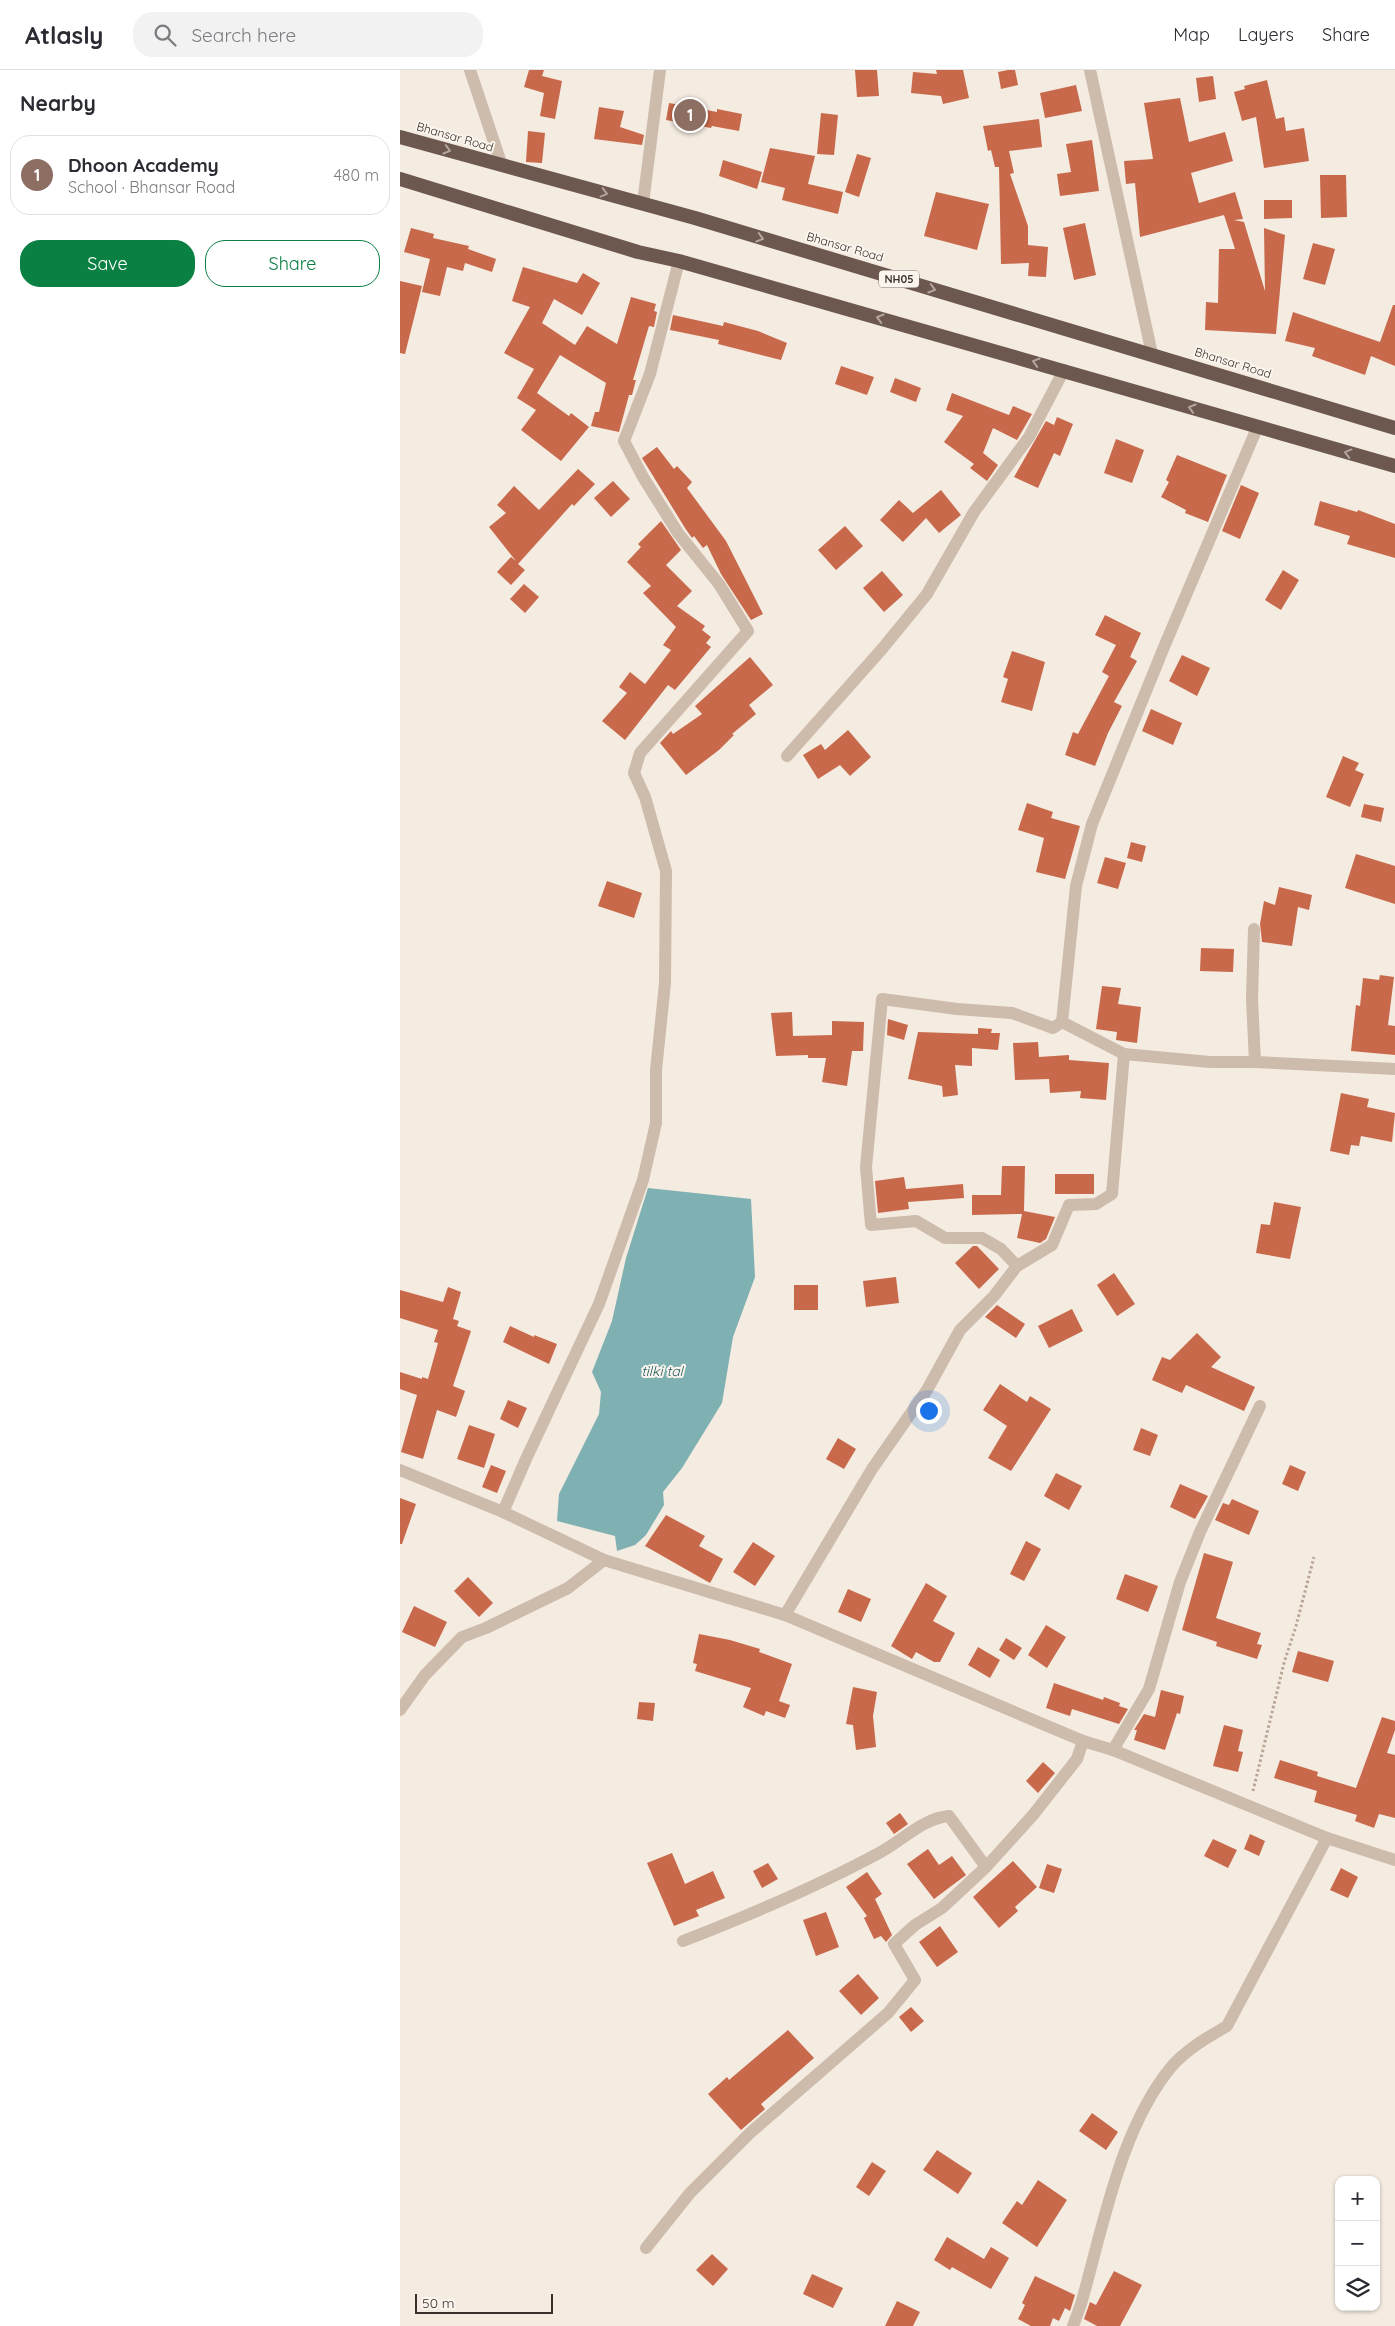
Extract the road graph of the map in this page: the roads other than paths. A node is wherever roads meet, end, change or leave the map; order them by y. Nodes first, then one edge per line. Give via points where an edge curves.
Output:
1 (470, 70) edge
2 (660, 70) edge
3 (1090, 70) edge
4 (400, 137) edge
5 (502, 166) junction
6 (400, 180) edge
7 (643, 203) junction
8 (679, 261) junction
9 (1152, 354) junction
10 (1064, 370) junction
11 (1257, 428) junction
12 (1395, 428) edge
13 (1395, 466) edge
14 (787, 756) dead end
15 (1254, 929) dead end
16 (1062, 1022) junction
17 (1124, 1054) junction
18 (1255, 1062) junction
19 (1395, 1070) edge
20 (1017, 1266) junction
21 (1260, 1406) dead end
22 (400, 1470) edge
23 (503, 1512) junction
24 (604, 1560) junction
25 (785, 1615) junction
26 (400, 1710) edge
27 (1083, 1741) junction
28 (1113, 1750) junction
29 (1327, 1838) junction
30 (1395, 1860) edge
31 (986, 1867) junction
32 (683, 1941) dead end
33 (646, 2248) dead end
34 (1073, 2326) edge

1 - 5 street
2 - 7 street
3 - 9 street
4 -> 5 highway, Bhansar Road / NH05
5 -> 7 highway, Bhansar Road / NH05
6 - 8 highway via 638,252
7 -> 9 highway, Bhansar Road / NH05
10 -> 8 highway
8 - 23 street via 650,374 624,442 678,533 718,584 748,631 640,753 634,774 645,797 666,871 665,983 656,1070 656,1123 643,1180 599,1304
9 - 12 highway, Bhansar Road / NH05
11 -> 10 highway
10 - 14 street via 1029,437 974,512 927,594
13 -> 11 highway
11 - 16 street via 1092,824 1076,886
15 - 18 street via 1252,999
16 - 17 street
16 - 20 street via 1053,1028 1012,1013 882,999 866,1167 870,1226 916,1221 945,1238 982,1238 1001,1249
17 - 18 street via 1210,1062
17 - 20 street via 1112,1194 1096,1204 1070,1205 1052,1245
18 - 19 street
20 - 25 street via 994,1296 960,1330 927,1390 872,1469
21 - 28 street via 1180,1582 1149,1689
22 - 23 street
23 - 24 street
24 - 25 street
24 - 26 street via 568,1588 462,1637 424,1675
25 - 27 street
27 - 28 street
27 - 31 street via 1076,1759 1033,1815
28 - 29 street
29 - 30 street
29 - 34 street via 1227,2026 1172,2066 1146,2104 1127,2147
31 - 32 street via 950,1816 942,1816 880,1852 752,1915
31 - 33 street via 942,1908 915,1925 894,1944 915,1980 888,2014 750,2133 690,2193

